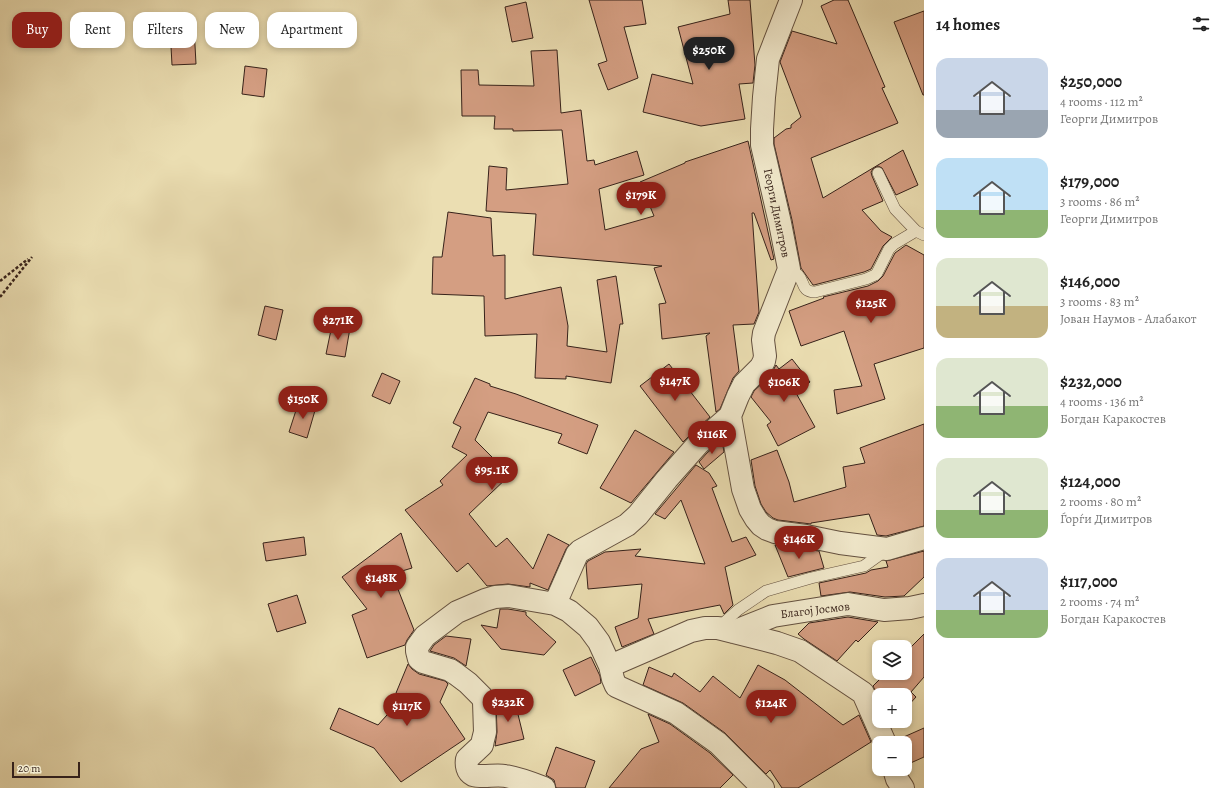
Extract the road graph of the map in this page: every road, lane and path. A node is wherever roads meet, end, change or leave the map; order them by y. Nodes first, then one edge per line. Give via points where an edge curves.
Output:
1 (791, 0) edge
2 (878, 173) dead end
3 (920, 233) edge
4 (789, 270) junction
5 (0, 281) edge
6 (0, 297) edge
7 (730, 416) junction
8 (924, 538) edge
9 (888, 549) junction
10 (555, 604) junction
11 (924, 605) edge
12 (726, 630) junction
13 (610, 666) junction
14 (882, 736) edge
15 (896, 776) edge
16 (544, 788) edge
17 (763, 788) edge
18 (903, 788) edge

1 - 4 street, Георги Димитров via 768,59 762,129 762,145
2 - 3 lane via 895,209
3 - 4 lane via 894,244 877,273 866,279 809,292 797,274
4 - 7 street, Георги Димитров via 764,333 764,361 744,384
5 - 6 path via 32,257
7 - 9 street via 743,489 750,509 761,525 774,532
7 - 10 street, Георги Димитров via 698,444 627,525 577,554
8 - 9 street
9 - 12 lane via 864,566 766,591 738,610
10 - 13 street via 588,627 599,642
10 - 16 street via 509,596 485,600 457,612 425,636 417,646 419,658 423,662 450,670 463,678 482,697 485,732 482,745 467,759 466,766 470,772 478,776 516,778
11 - 12 street, Благој Јосмов via 884,610 848,604 773,616
12 - 13 street via 705,628 691,631
12 - 14 street via 800,651 863,693
13 - 17 street via 616,686 676,713 718,743
15 - 18 street

